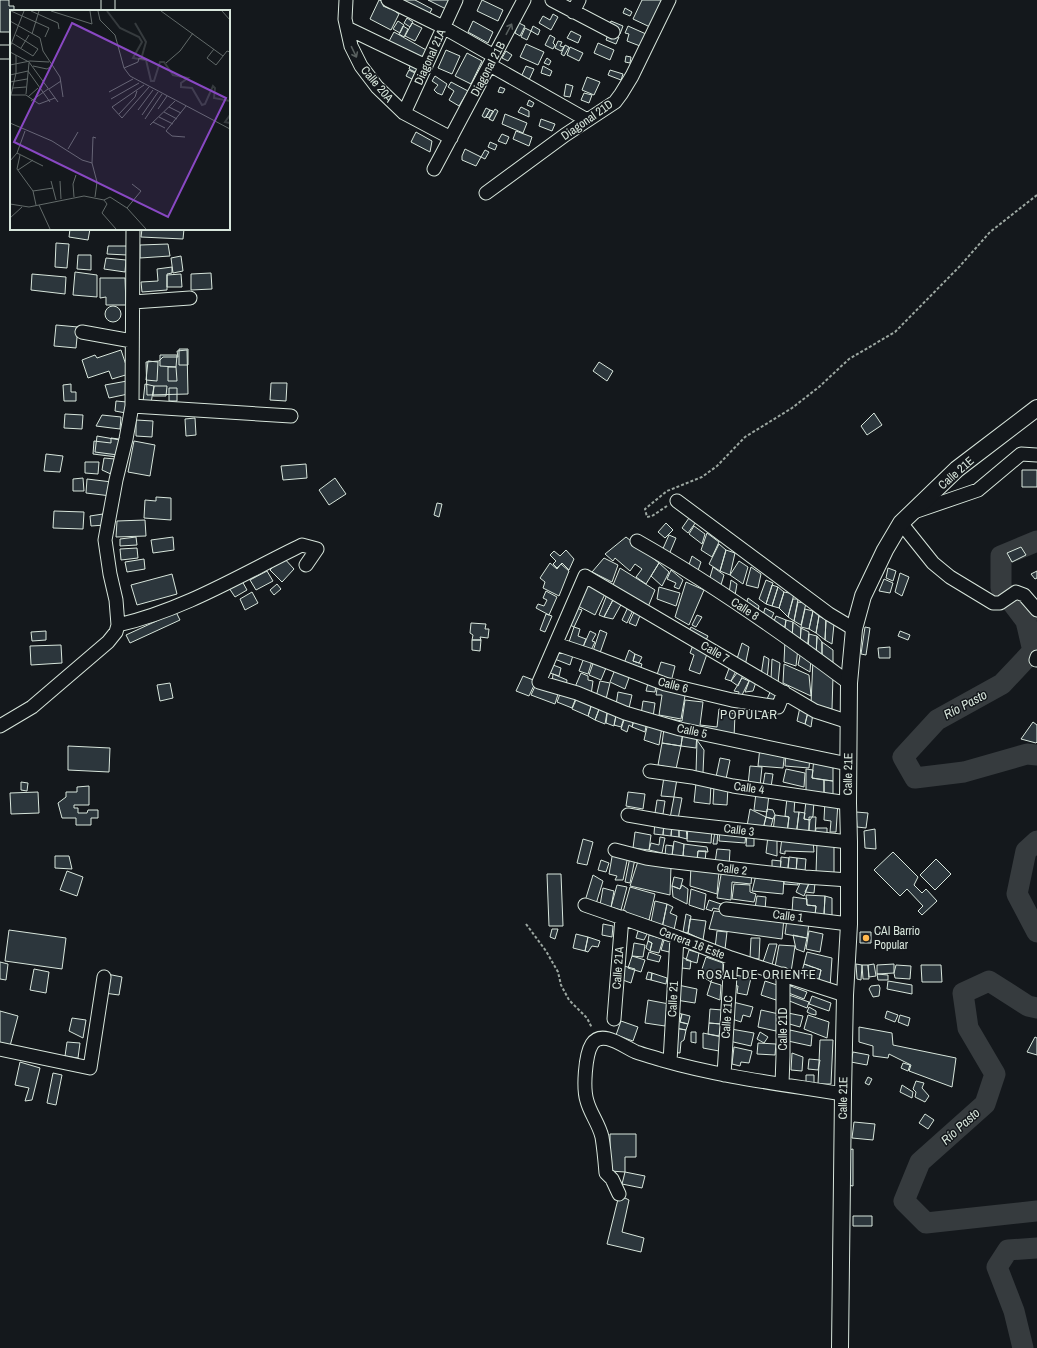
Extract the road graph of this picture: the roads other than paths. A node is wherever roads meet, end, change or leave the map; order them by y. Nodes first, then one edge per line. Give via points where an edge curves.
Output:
1 (346, 0) edge
2 (388, 0) edge
3 (456, 0) edge
4 (524, 0) edge
5 (552, 0) edge
6 (668, 1) edge
7 (576, 6) edge
8 (347, 28) junction
9 (443, 28) junction
10 (614, 32) dead end
11 (492, 60) junction
12 (426, 66) junction
13 (404, 113) junction
14 (587, 120) junction
15 (451, 138) junction
16 (434, 169) dead end
17 (486, 193) dead end
18 (133, 230) edge
19 (190, 298) dead end
20 (133, 302) junction
21 (82, 332) dead end
22 (132, 341) junction
23 (132, 406) junction
24 (1037, 408) edge
25 (291, 416) dead end
26 (1037, 455) edge
27 (677, 501) road end
28 (907, 518) junction
29 (637, 541) dead end
30 (306, 565) dead end
31 (1037, 610) edge
32 (118, 625) junction
33 (854, 629) junction
34 (556, 644) junction
35 (849, 683) junction
36 (784, 692) junction
37 (849, 722) junction
38 (0, 726) edge
39 (848, 764) junction
40 (650, 771) dead end
41 (848, 802) junction
42 (628, 815) dead end
43 (849, 842) junction
44 (615, 850) dead end
45 (849, 880) junction
46 (585, 905) dead end
47 (726, 909) dead end
48 (622, 917) junction
49 (849, 924) junction
50 (677, 936) junction
51 (731, 958) junction
52 (783, 974) junction
53 (104, 977) dead end
54 (845, 995) junction
55 (614, 1019) dead end
56 (0, 1049) edge
57 (670, 1062) junction
58 (724, 1075) junction
59 (782, 1084) junction
60 (843, 1094) junction
61 (619, 1194) dead end
62 (840, 1348) edge

1 - 8 street, Calle 20A
2 - 9 street
3 - 9 street, Diagonal 21A
11 -> 4 street, Diagonal 21B
5 - 7 street
6 - 14 street, Diagonal 21D via 621,94 615,102
7 - 10 street
8 - 12 street
8 -> 13 street, Calle 20A via 351,46 361,66 377,87
9 - 11 street
9 - 12 street, Diagonal 21A
11 - 14 street
11 - 15 street, Diagonal 21B
12 - 13 street, Diagonal 21A
13 - 15 street, Calle 20A
14 - 17 street, Diagonal 21D
15 - 16 street, Diagonal 21B
18 - 20 street
19 - 20 street
20 - 22 street
21 - 22 street
22 - 23 street
23 - 25 street
23 - 32 street via 105,540
24 - 28 main road, Calle 21E via 957,469
26 - 28 street via 1021,454 978,490
27 - 33 street
28 - 31 street via 933,563 950,577 993,603 1000,603 1016,592 1024,595
28 - 33 main road, Calle 21E via 885,550 863,596
29 - 35 street, Calle 8 via 786,636
30 - 32 street via 317,549 302,545 202,596 158,614
32 - 38 street via 108,642 32,706
33 - 35 main road, Calle 21E
34 - 36 street, Calle 6 via 665,684 732,700 778,707
34 - 36 street, Calle 7 via 585,576
34 - 39 street, Calle 5 via 539,682 577,693 625,713 680,729
35 - 37 main road, Calle 21E
36 - 37 street, Calle 7 via 815,711
37 - 39 main road, Calle 21E
39 - 41 main road, Calle 21E
40 - 41 street, Calle 4
41 - 43 main road, Calle 21E
42 - 43 street, Calle 3 via 668,822
43 - 45 main road, Calle 21E
44 - 45 street, Calle 2 via 667,861
45 - 49 main road, Calle 21E
46 - 48 street, Carrera 16 Este
47 - 49 street, Calle 1
48 - 50 street, Carrera 16 Este
48 - 55 street, Calle 21A
49 - 54 main road, Calle 21E
50 - 51 street, Carrera 16 Este
50 - 57 street, Calle 21
51 - 52 street, Carrera 16 Este
51 - 58 street, Calle 21C
52 - 54 street, Carrera 16 Este
52 - 59 street, Calle 21D
53 - 56 street via 90,1068
54 - 60 main road, Calle 21E
57 - 58 street
57 - 61 street via 636,1052 613,1040 597,1040 592,1044 585,1078 587,1101 602,1136 606,1173
58 - 59 street
59 - 60 street
60 - 62 main road, Calle 21E

